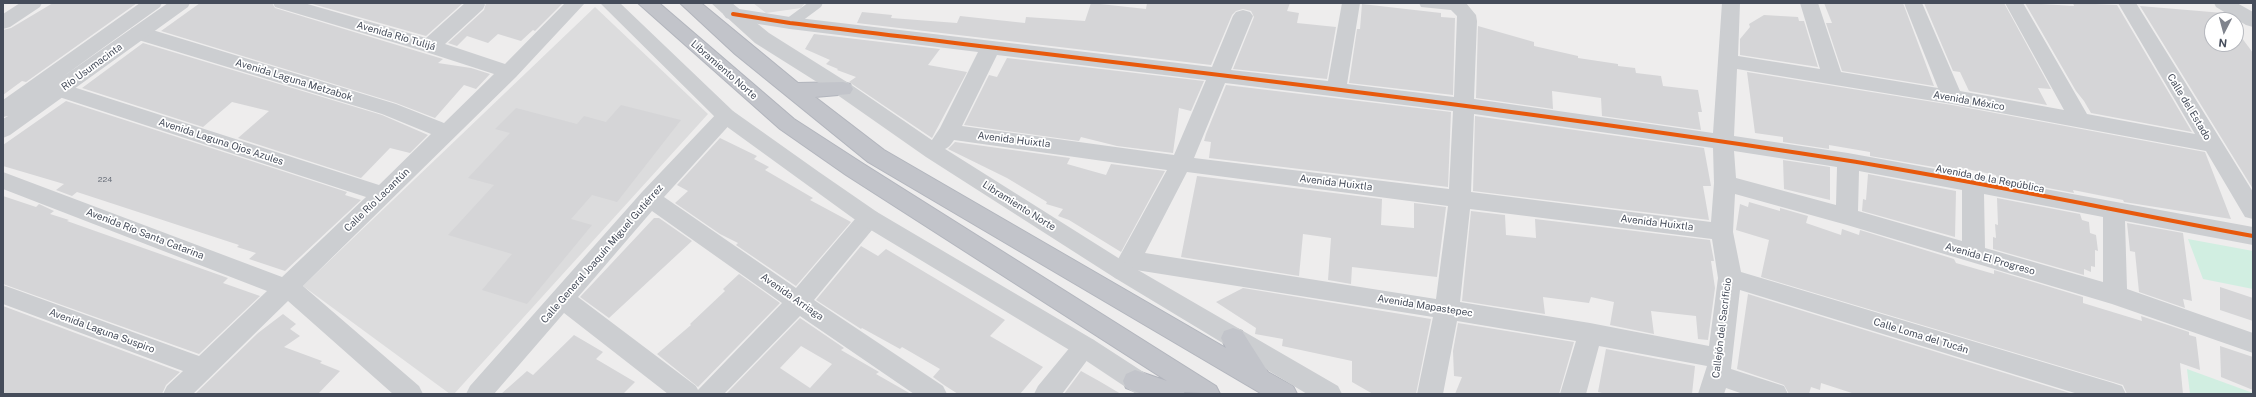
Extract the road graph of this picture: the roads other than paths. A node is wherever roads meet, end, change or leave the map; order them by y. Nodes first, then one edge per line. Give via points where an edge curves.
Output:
1 (153, 3) edge
2 (181, 3) edge
3 (282, 3) edge
4 (474, 3) edge
5 (576, 3) edge
6 (609, 3) edge
7 (647, 3) edge
8 (689, 3) edge
9 (817, 3) edge
10 (1351, 3) edge
11 (1428, 3) edge
12 (1732, 3) edge
13 (1809, 3) edge
14 (1913, 3) edge
15 (2014, 3) edge
16 (2127, 3) edge
17 (2223, 3) edge
18 (29, 4) edge
19 (1456, 4) edge
20 (726, 8) edge
21 (1242, 16) dead end
22 (2250, 22) edge
23 (3, 23) edge
24 (790, 23) junction
25 (139, 33) junction
26 (430, 46) junction
27 (991, 46) junction
28 (1727, 61) junction
29 (509, 72) junction
30 (1218, 75) junction
31 (1833, 78) junction
32 (843, 89) junction
33 (60, 90) junction
34 (793, 90) junction
35 (1336, 91) junction
36 (1952, 97) junction
37 (1464, 105) junction
38 (3, 110) edge
39 (726, 116) junction
40 (2082, 121) junction
41 (3, 130) edge
42 (446, 132) junction
43 (949, 132) junction
44 (1723, 142) junction
45 (2211, 144) junction
46 (934, 152) junction
47 (1848, 162) junction
48 (1181, 164) junction
49 (3, 180) edge
50 (1725, 183) junction
51 (1973, 184) junction
52 (382, 194) junction
53 (650, 198) junction
54 (1460, 198) junction
55 (2253, 210) edge
56 (2114, 211) junction
57 (1847, 216) junction
58 (869, 218) junction
59 (1722, 232) junction
60 (2253, 236) edge
61 (1974, 254) junction
62 (1126, 266) junction
63 (1730, 278) junction
64 (286, 288) junction
65 (3, 294) edge
66 (2115, 295) junction
67 (564, 299) junction
68 (798, 302) junction
69 (1447, 309) junction
70 (1590, 333) junction
71 (1233, 338) junction
72 (2253, 343) edge
73 (1085, 348) junction
74 (202, 368) junction
75 (1716, 376) edge
76 (1260, 380) junction
77 (1135, 381) junction
78 (2107, 393) edge
79 (176, 394) edge
80 (410, 394) edge
81 (479, 394) edge
82 (687, 394) edge
83 (708, 394) edge
84 (934, 394) edge
85 (1047, 394) edge
86 (1156, 394) edge
87 (1172, 394) edge
88 (1207, 394) edge
89 (1284, 394) edge
90 (1329, 394) edge
91 (1430, 394) edge
92 (1573, 394) edge
93 (1775, 394) edge

1 - 38 street, Río Usumacinta
2 - 25 street, Río Usumacinta
3 - 26 street, Avenida Río Tulijá
4 - 26 street via 476,5
5 - 29 street, Calle Río Lacantún
6 - 39 street
7 - 88 highway, Libramiento Norte via 787,124
8 - 34 highway
9 - 24 lane
10 - 35 street
11 - 19 street
12 - 28 street, Callejón del Sacrificio
13 - 31 street
14 - 36 street
15 - 40 street
16 - 45 street, Calle del Estado
17 - 22 street
18 - 23 street
19 - 37 street via 1466,15 1467,21
20 - 24 street, Avenida de la República
20 - 32 street, Libramiento Norte via 762,38
21 - 30 street
24 - 27 street, Avenida de la República
25 - 33 street, Río Usumacinta
25 - 42 street, Avenida Laguna Metzabok via 389,109
26 - 29 street, Avenida Río Tulijá
27 - 30 street, Avenida de la República
27 - 43 street
28 - 31 street, Avenida México
28 - 44 street, Callejón del Sacrificio
29 - 42 street, Calle Río Lacantún
30 - 35 street, Avenida de la República
30 - 48 street
31 - 36 street, Avenida México
32 - 34 highway
32 - 46 street, Libramiento Norte
33 - 41 street, Río Usumacinta
33 - 52 street, Avenida Laguna Ojos Azules
34 - 76 highway via 876,156
35 - 37 street, Avenida de la República
36 - 40 street, Avenida México
37 - 44 street, Avenida de la República
37 - 54 street
39 - 53 street, Calle General Joaquín Miguel Gutiérrez
39 - 58 street
40 - 45 street, Avenida México
42 - 52 street, Calle Río Lacantún
43 - 46 street
43 - 48 street, Avenida Huixtla
44 - 47 street, Avenida de la República
44 - 50 street, Callejón del Sacrificio
45 - 55 street, Calle del Estado
46 - 62 street, Libramiento Norte
47 - 51 street, Avenida de la República
47 - 57 street
48 - 54 street, Avenida Huixtla
48 - 62 street
49 - 64 street, Avenida Río Santa Catarina
50 - 57 street, Avenida El Progreso
50 - 59 street, Callejón del Sacrificio
51 - 56 street, Avenida de la República
51 - 61 street
52 - 64 street, Calle Río Lacantún
53 - 67 street, Calle General Joaquín Miguel Gutiérrez
53 - 68 street, Avenida Arriaga
54 - 59 street, Avenida Huixtla
54 - 69 street
56 - 60 street, Avenida de la República
56 - 66 street
57 - 61 street, Avenida El Progreso
58 - 68 street
58 - 73 street
59 - 63 street, Callejón del Sacrificio
61 - 66 street, Avenida El Progreso
62 - 69 street, Avenida Mapastepec
62 - 71 street, Libramiento Norte
63 - 75 street, Callejón del Sacrificio
63 - 78 street, Calle Loma del Tucán
64 - 74 street, Calle Río Lacantún
64 - 80 street, Avenida Río Santa Catarina via 301,297
65 - 74 street, Avenida Laguna Suspiro
66 - 72 street, Avenida El Progreso
67 - 81 street, Calle General Joaquín Miguel Gutiérrez
67 - 82 street
68 - 83 street
68 - 84 street, Avenida Arriaga
69 - 70 street, Avenida Mapastepec
69 - 91 street
70 - 75 street, Avenida Mapastepec
70 - 92 street
71 - 76 highway
71 - 90 street, Libramiento Norte
73 - 77 street
73 - 85 street
74 - 79 street, Calle Río Lacantún
75 - 93 street, Avenida Mapastepec
76 - 89 highway
77 - 86 street
77 - 87 highway

